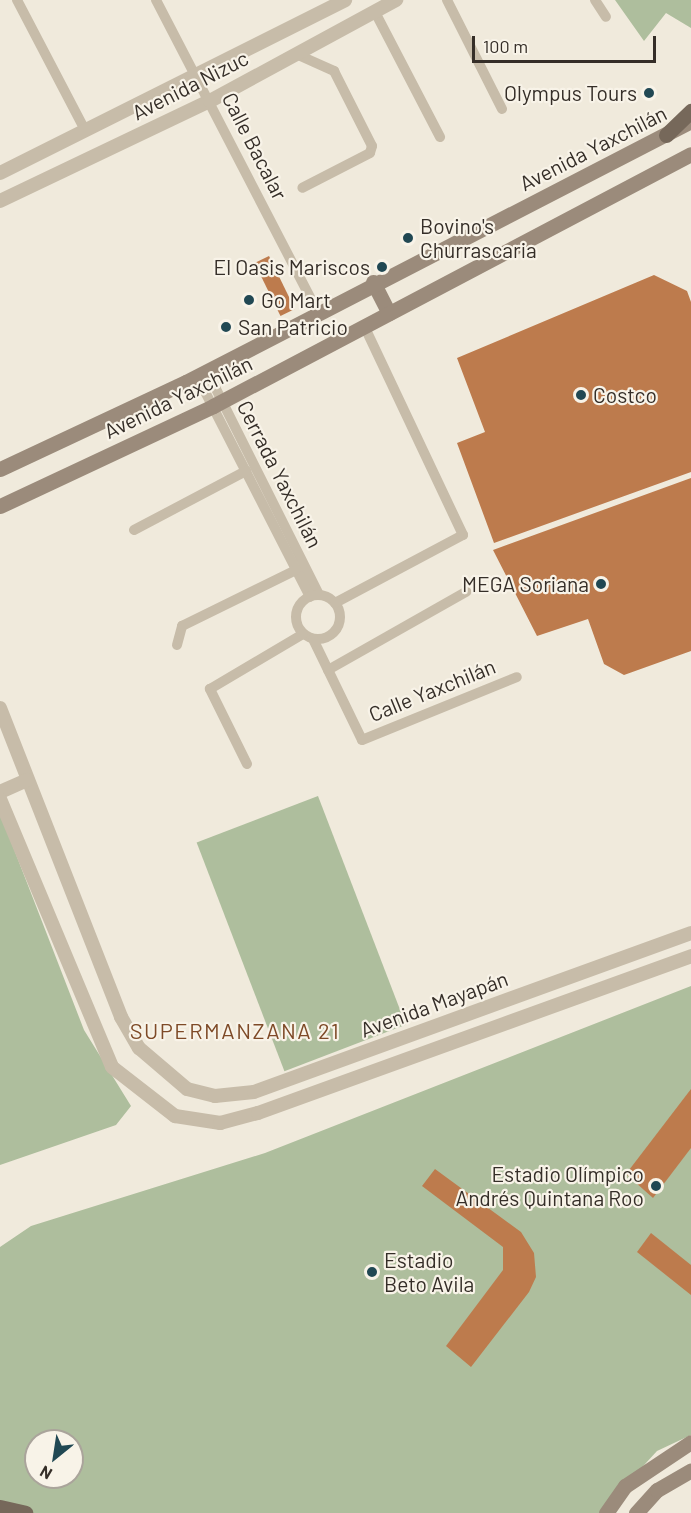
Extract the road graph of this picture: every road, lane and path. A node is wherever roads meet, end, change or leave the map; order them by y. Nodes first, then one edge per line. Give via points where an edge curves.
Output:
1 (17, 0) edge
2 (156, 0) edge
3 (345, 0) edge
4 (396, 0) edge
5 (447, 0) edge
6 (595, 0) edge
7 (378, 18) junction
8 (606, 18) dead end
9 (296, 54) junction
10 (198, 77) junction
11 (210, 101) junction
12 (502, 109) dead end
13 (691, 111) edge
14 (691, 122) edge
15 (85, 130) junction
16 (666, 135) junction
17 (440, 137) dead end
18 (691, 154) edge
19 (0, 173) edge
20 (302, 188) dead end
21 (0, 201) edge
22 (373, 282) junction
23 (317, 310) junction
24 (389, 313) junction
25 (364, 326) junction
26 (202, 374) junction
27 (217, 404) junction
28 (0, 469) edge
29 (246, 471) junction
30 (0, 507) edge
31 (134, 530) dead end
32 (296, 570) junction
33 (466, 592) dead end
34 (315, 596) junction
35 (335, 603) junction
36 (303, 634) junction
37 (314, 639) junction
38 (177, 645) dead end
39 (328, 670) junction
40 (517, 677) dead end
41 (0, 708) edge
42 (248, 764) dead end
43 (27, 780) junction
44 (0, 792) edge
45 (0, 799) edge
46 (691, 933) edge
47 (691, 956) edge
48 (574, 975) junction
49 (582, 996) junction
50 (691, 1442) edge
51 (691, 1470) edge
52 (0, 1508) edge
53 (25, 1513) edge
54 (606, 1513) edge
55 (636, 1513) edge

1 - 15 street
2 - 10 street, Calle Bacalar
3 - 10 street, Avenida Nizuc
4 - 7 street, Avenida Nizuc
5 - 12 street
6 - 8 street
7 - 9 street, Avenida Nizuc
7 - 17 street
9 - 11 street, Avenida Nizuc
9 - 20 street via 334,71 372,146 370,153
10 - 11 street, Calle Bacalar
10 - 15 street, Avenida Nizuc
11 - 21 street, Avenida Nizuc
11 - 23 street, Calle Bacalar
13 - 16 main road
14 - 16 main road, Avenida Yaxchilán
15 - 19 street, Avenida Nizuc
16 - 22 main road, Avenida Yaxchilán
18 - 24 main road, Avenida Yaxchilán
22 - 23 main road, Avenida Yaxchilán
22 - 24 main road
23 - 26 main road, Avenida Yaxchilán
24 - 25 main road, Avenida Yaxchilán
25 - 27 main road, Avenida Yaxchilán
25 - 35 street via 463,535
26 - 27 street, Cerrada Yaxchilán
26 - 28 main road, Avenida Yaxchilán
27 - 29 street, Cerrada Yaxchilán
27 - 30 main road, Avenida Yaxchilán
27 - 34 street, Cerrada Yaxchilán
29 - 31 street
29 - 32 street, Cerrada Yaxchilán
32 - 34 street, Cerrada Yaxchilán
32 - 38 street via 182,626
33 - 39 street
34 - 35 street
34 - 36 street via 296,618
35 - 37 street via 340,624 324,639
36 - 37 street
36 - 42 street via 210,689
37 - 39 street
39 - 40 street, Calle Yaxchilán via 362,740
41 - 43 street, Avenida Mayapán
43 - 44 street
43 - 48 street, Avenida Mayapán via 121,1017 139,1048 187,1089 215,1096 254,1092
45 - 49 street, Avenida Mayapán via 112,1067 175,1116 220,1123 258,1113
46 - 48 street, Avenida Mayapán
47 - 49 street, Avenida Mayapán
48 - 49 street
50 - 54 main road via 625,1486
51 - 55 main road via 657,1490
52 - 53 main road

